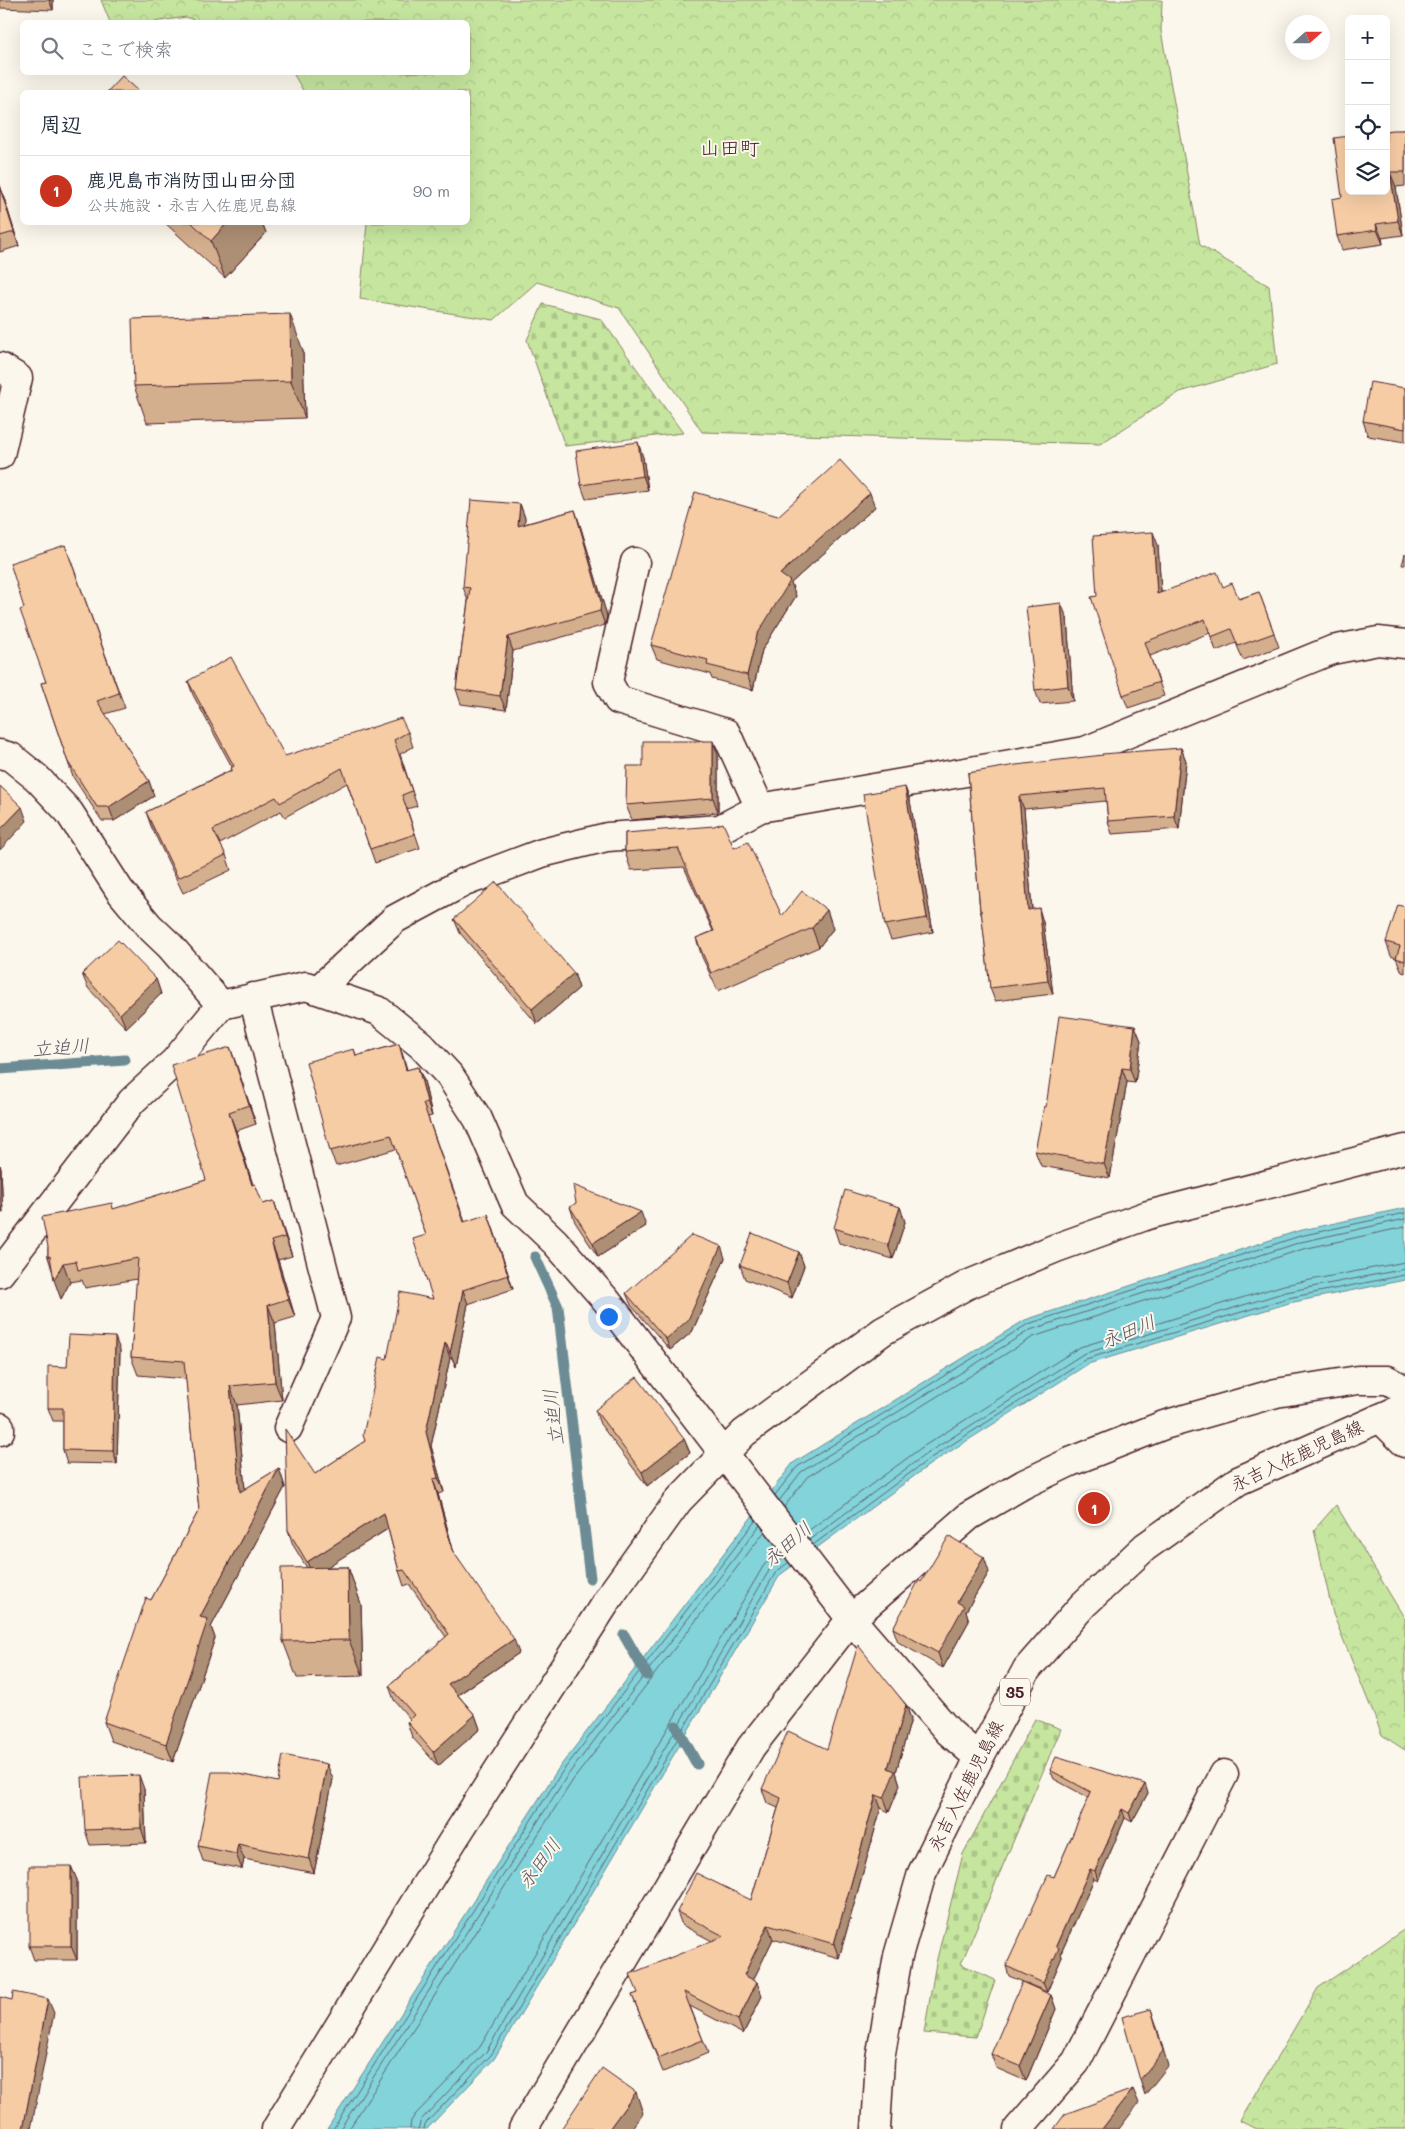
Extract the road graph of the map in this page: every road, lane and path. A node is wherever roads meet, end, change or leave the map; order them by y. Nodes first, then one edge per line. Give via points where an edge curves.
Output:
1 (0, 367) edge
2 (0, 455) edge
3 (635, 562) dead end
4 (1405, 644) edge
5 (0, 754) edge
6 (760, 808) junction
7 (318, 990) junction
8 (253, 997) junction
9 (221, 1005) junction
10 (1405, 1149) edge
11 (0, 1273) edge
12 (1405, 1390) edge
13 (1405, 1406) edge
14 (1380, 1418) junction
15 (0, 1427) edge
16 (288, 1428) dead end
17 (0, 1431) edge
18 (1405, 1442) edge
19 (724, 1455) junction
20 (851, 1619) junction
21 (979, 1758) junction
22 (1224, 1774) dead end
23 (276, 2129) edge
24 (523, 2129) edge
25 (876, 2129) edge
26 (1018, 2129) edge

1 - 2 street via 18,378
3 - 6 street via 608,682 618,700 726,733
4 - 6 street via 1378,641 1332,650 1085,751
5 - 9 street via 11,757 37,778 69,812 120,891
6 - 7 street via 720,829 608,837 542,853 462,883 395,919
7 - 8 street via 306,986
7 - 19 street via 379,1011 421,1045 450,1076 478,1119 515,1204 555,1242 606,1300
8 - 9 street
8 - 16 street via 336,1318
9 - 11 street via 176,1061 132,1101
10 - 19 street via 1148,1215 1056,1248 967,1286 883,1331 744,1433
12 - 20 street via 1388,1380 1358,1380 1276,1393 1164,1425 1070,1462 969,1516
13 - 14 street, 永吉入佐鹿児島線 / 35
14 - 18 street
14 - 21 street, 永吉入佐鹿児島線 / 35 via 1238,1481 1145,1547 1083,1605 1027,1669
15 - 17 street
19 - 20 street
19 - 23 street via 678,1501 610,1596 452,1842
20 - 21 street via 949,1732
20 - 24 street via 751,1747
21 - 25 street, 永吉入佐鹿児島線 / 35 via 922,1874 898,1956 880,2060
22 - 26 street via 1076,2062

